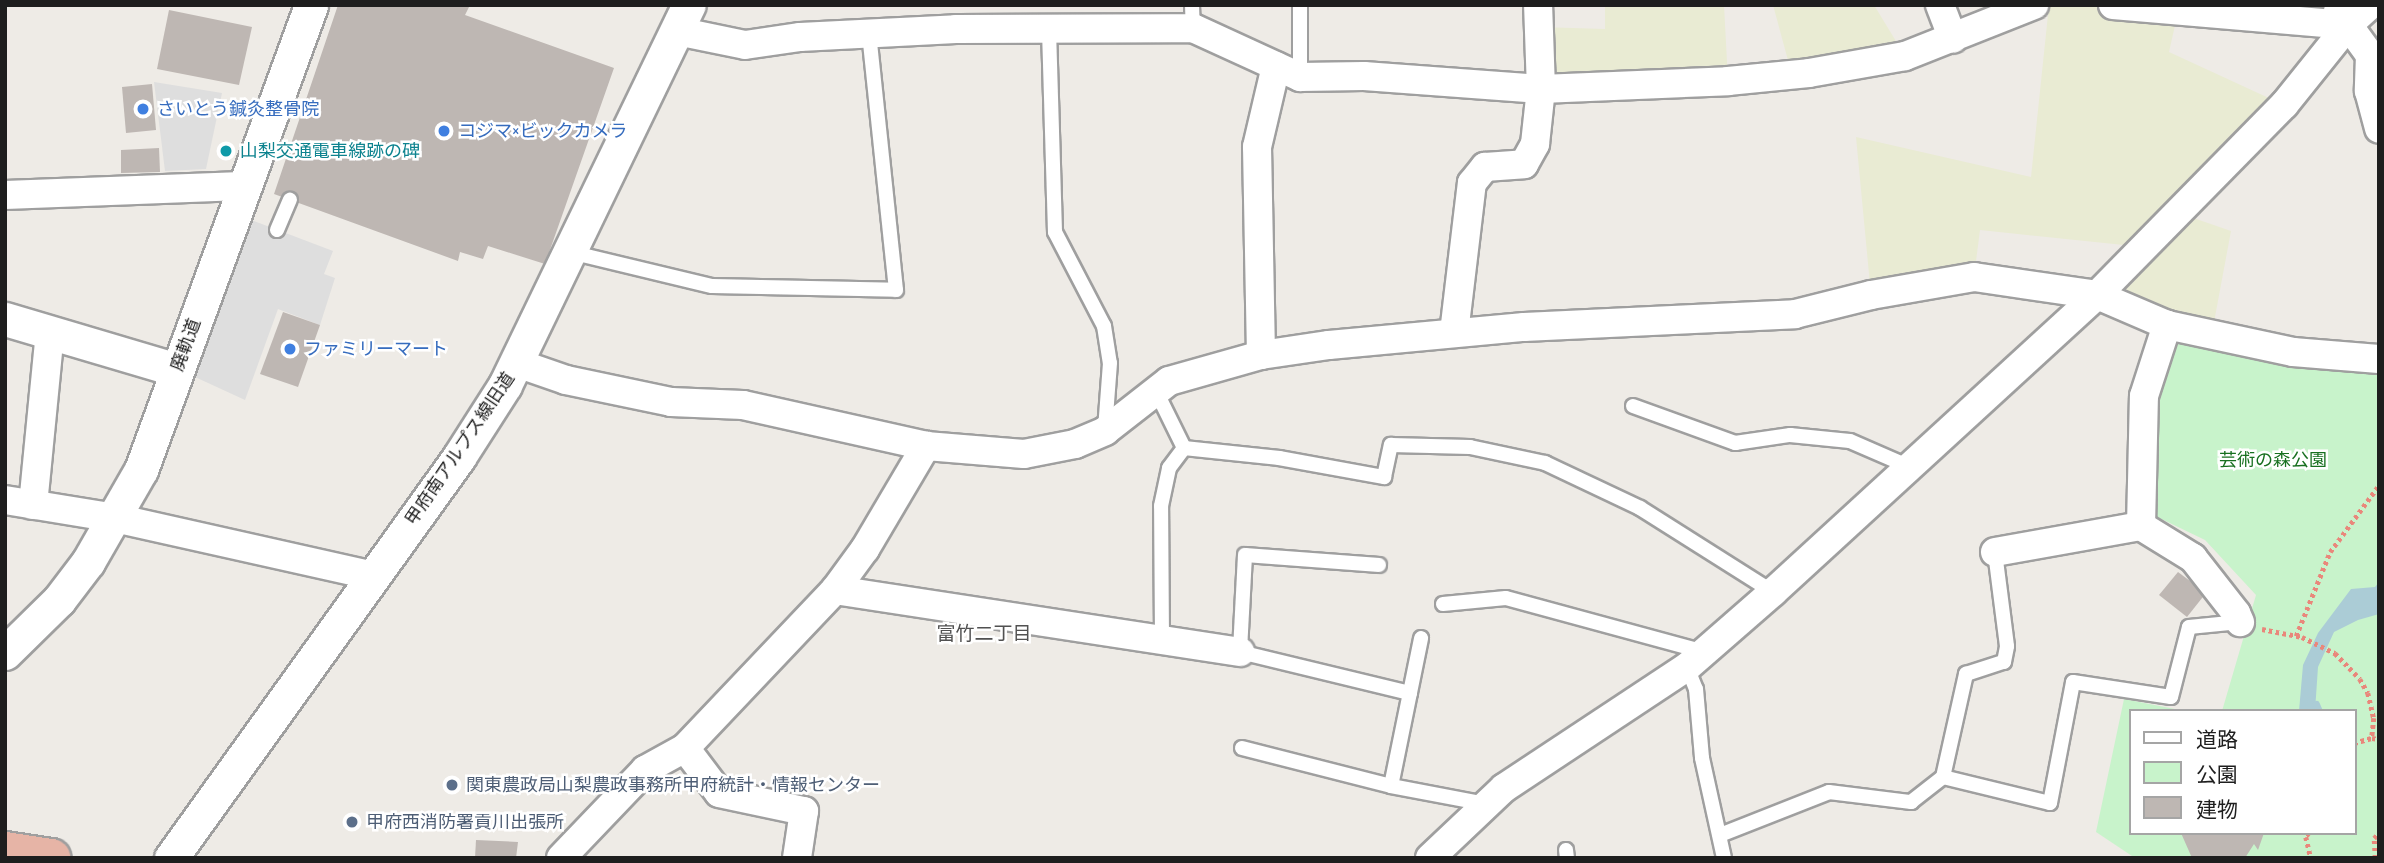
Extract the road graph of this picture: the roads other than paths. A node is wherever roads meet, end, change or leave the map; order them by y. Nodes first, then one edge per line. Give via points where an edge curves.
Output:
1 (311, 5) edge
2 (1300, 5) edge
3 (1538, 5) edge
4 (1940, 5) edge
5 (2113, 5) edge
6 (2370, 5) edge
7 (2032, 6) edge
8 (2341, 15) edge
9 (1192, 17) edge
10 (683, 18) edge
11 (1048, 30) junction
12 (869, 35) junction
13 (1953, 39) junction
14 (1288, 71) junction
15 (1541, 89) junction
16 (2379, 130) edge
17 (242, 186) junction
18 (5, 195) edge
19 (290, 200) dead end
20 (277, 230) dead end
21 (570, 252) junction
22 (2097, 295) junction
23 (5, 318) edge
24 (2167, 325) junction
25 (50, 331) junction
26 (1454, 333) junction
27 (1261, 355) junction
28 (2379, 359) edge
29 (517, 363) junction
30 (177, 370) junction
31 (1156, 391) junction
32 (1633, 406) dead end
33 (1105, 431) junction
34 (926, 446) junction
35 (1184, 448) junction
36 (1910, 467) junction
37 (5, 500) edge
38 (33, 505) junction
39 (115, 518) junction
40 (2141, 526) junction
41 (1995, 552) joint
42 (1380, 565) dead end
43 (374, 576) junction
44 (835, 590) junction
45 (1773, 592) junction
46 (1443, 604) dead end
47 (2239, 622) joint
48 (1161, 638) junction
49 (1421, 638) dead end
50 (1240, 652) junction
51 (5, 653) edge
52 (1696, 660) junction
53 (1410, 693) junction
54 (685, 748) junction
55 (1242, 748) dead end
56 (1943, 777) junction
57 (1391, 786) junction
58 (1485, 804) junction
59 (1720, 835) junction
60 (5, 851) edge
61 (51, 858) edge
62 (171, 858) edge
63 (561, 858) edge
64 (797, 858) edge
65 (1430, 858) edge
66 (1724, 858) edge

1 - 17 street, 廃軌道
2 - 14 lane
3 - 15 street
4 - 13 street
5 - 8 street
6 - 8 street
7 - 13 street
8 - 16 street via 2370,55 2369,92
8 - 22 street via 2284,105
9 - 11 street
9 - 14 street
10 - 12 street via 745,45 800,37
10 - 21 street, 甲府南アルプス線旧道
11 - 12 street via 956,29
11 - 33 lane via 1055,232 1104,326 1110,363
12 - 21 lane via 896,290 712,286
13 - 15 street via 1905,56 1809,73
14 - 15 street
14 - 27 street via 1257,147
15 - 26 street via 1535,144 1524,164 1485,167 1472,183
17 - 18 street
17 - 30 street, 廃軌道
19 - 20 lane
21 - 29 street, 甲府南アルプス線旧道
22 - 24 street
22 - 26 street via 1974,277 1795,314
22 - 36 street
23 - 25 street
24 - 28 street via 2293,352
24 - 40 street via 2144,396
25 - 30 street
25 - 38 street
26 - 27 street
27 - 31 street via 1169,381
29 - 34 street via 566,380 658,400 743,405
29 - 43 street, 甲府南アルプス線旧道 via 459,457
30 - 39 street, 廃軌道 via 141,470
31 - 33 street
31 - 35 lane
32 - 36 lane via 1735,443 1790,435 1850,442
33 - 34 street via 1075,444 1024,454
34 - 44 street
35 - 45 lane via 1279,458 1384,477 1391,444 1470,447 1545,463 1640,508
35 - 48 lane via 1169,468 1161,506
36 - 45 street
37 - 38 street
38 - 39 street
39 - 43 street
39 - 51 street, 廃軌道 via 59,600
40 - 41 street
40 - 47 street via 2193,558
41 - 56 lane via 2007,646 2004,662 1966,674
42 - 50 lane via 1245,555
43 - 62 street, 甲府南アルプス線旧道
44 - 48 street
44 - 54 street
45 - 52 street
46 - 52 lane via 1506,598
47 - 56 lane via 2189,627 2171,697 2073,682 2050,803
48 - 50 street
49 - 53 lane
50 - 53 lane
52 - 58 street
52 - 59 lane via 1702,758
53 - 57 lane
54 - 63 street via 645,770
54 - 64 street via 719,793 804,811
55 - 57 lane
56 - 59 lane via 1911,802 1829,792
57 - 58 lane
58 - 65 street
59 - 66 lane
60 - 61 highway

